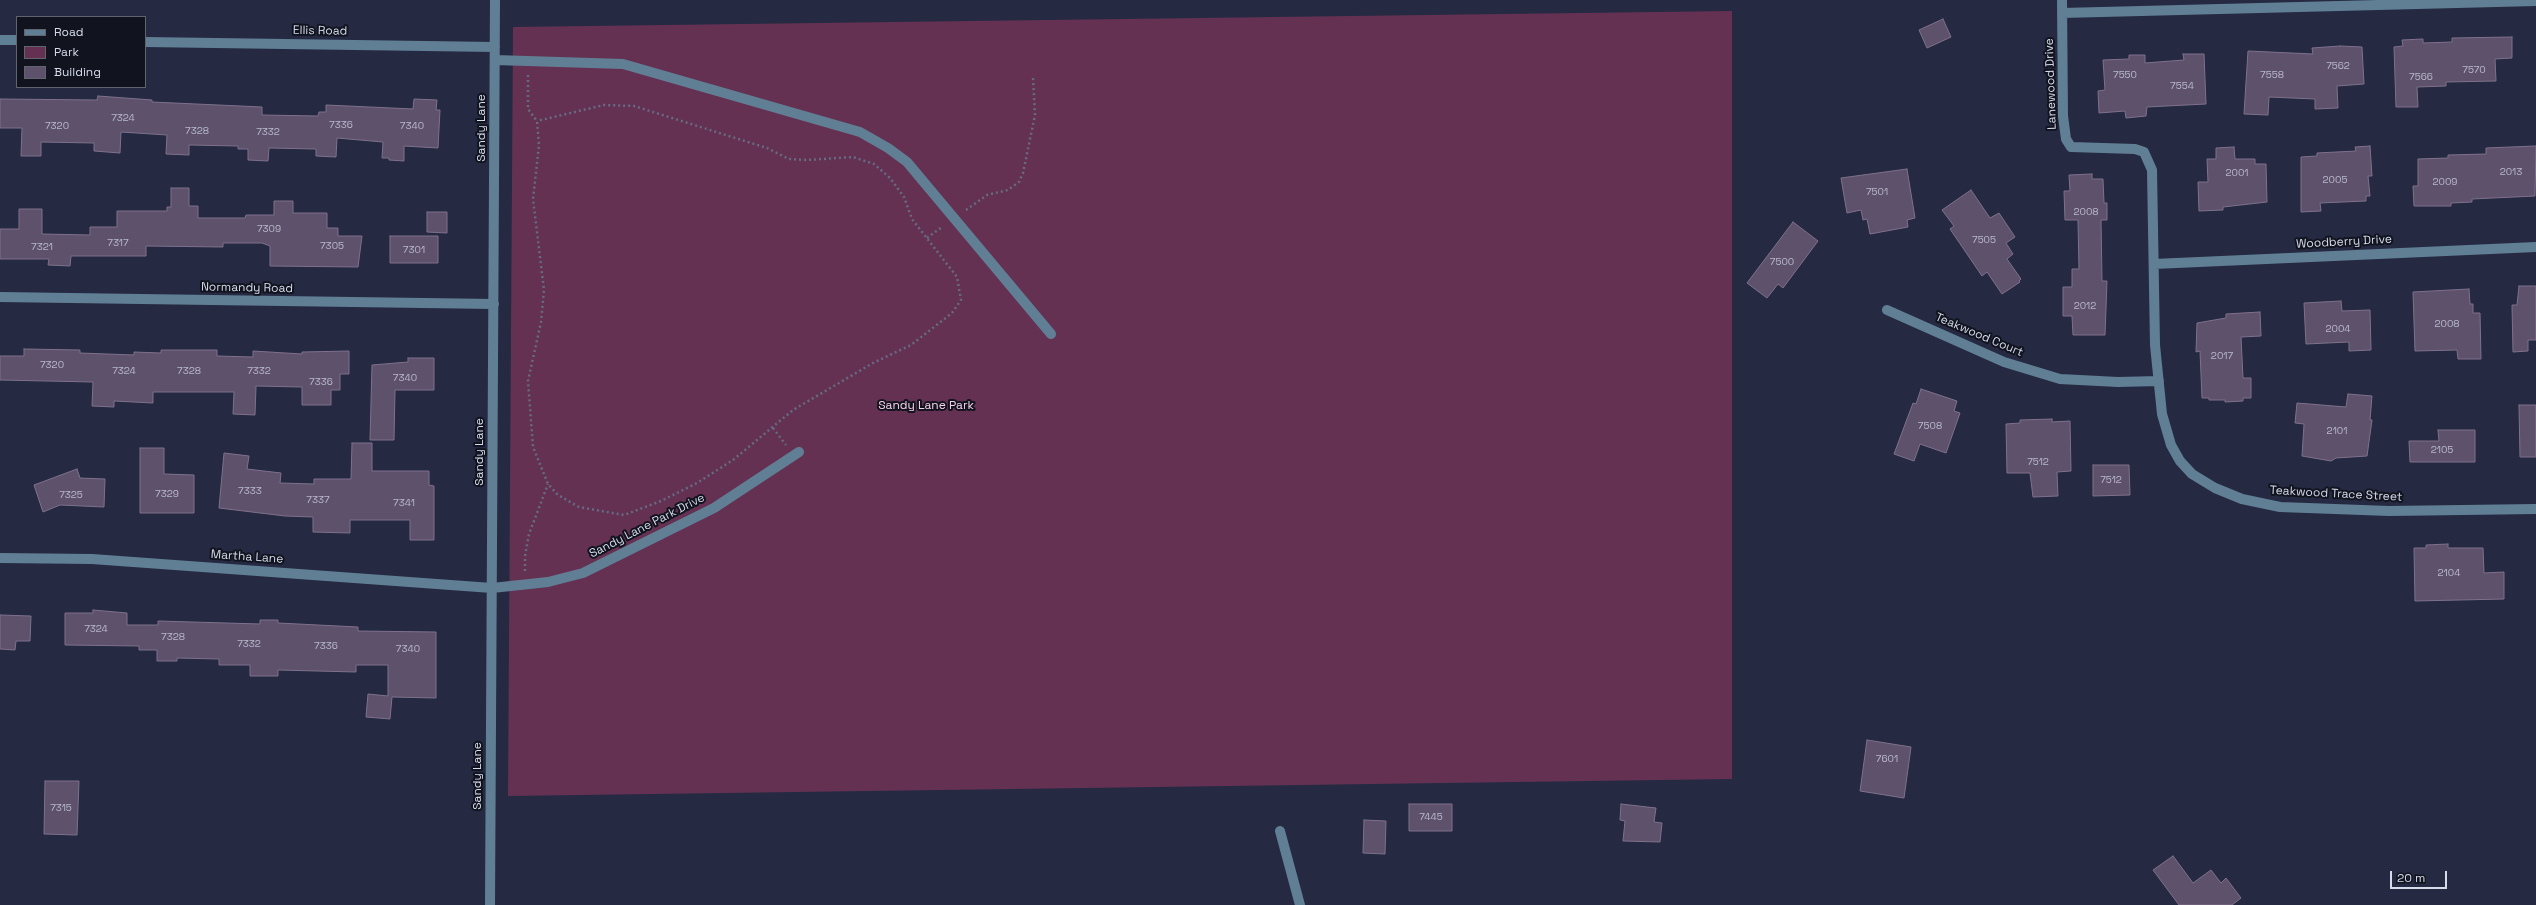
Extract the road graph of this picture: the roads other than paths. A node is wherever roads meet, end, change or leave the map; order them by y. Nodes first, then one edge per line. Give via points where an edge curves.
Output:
1 (495, 0) edge
2 (2062, 0) edge
3 (2536, 1) edge
4 (2315, 3) edge
5 (2062, 13) junction
6 (0, 40) edge
7 (16, 40) edge
8 (146, 42) edge
9 (495, 47) junction
10 (495, 60) junction
11 (2536, 247) edge
12 (2154, 264) junction
13 (0, 297) edge
14 (494, 304) junction
15 (1887, 310) dead end
16 (1051, 334) dead end
17 (2158, 381) junction
18 (797, 453) road end
19 (2536, 508) edge
20 (0, 558) edge
21 (492, 588) junction
22 (1280, 831) dead end
23 (490, 905) edge
24 (1300, 905) edge

1 - 9 street, Sandy Lane
2 - 5 street, Lanewood Drive
3 - 4 street
4 - 5 street
5 - 12 street, Lanewood Drive via 2063,116 2066,139 2071,146 2135,149 2144,152 2152,170
6 - 7 street
8 - 9 street, Ellis Road
9 - 10 street, Sandy Lane
10 - 14 street, Sandy Lane
10 - 16 street via 623,64 860,132 906,162
11 - 12 street, Woodberry Drive
12 - 17 street, Teakwood Trace Street
13 - 14 street, Normandy Road
14 - 21 street, Sandy Lane
15 - 17 street, Teakwood Court via 2004,362 2060,379
17 - 19 street, Teakwood Trace Street via 2162,414 2171,444 2180,460 2192,474 2242,499 2280,507 2389,511
18 - 21 street, Sandy Lane Park Drive via 714,508 583,573 548,582
20 - 21 street, Martha Lane via 92,559
21 - 23 street, Sandy Lane
22 - 24 street

